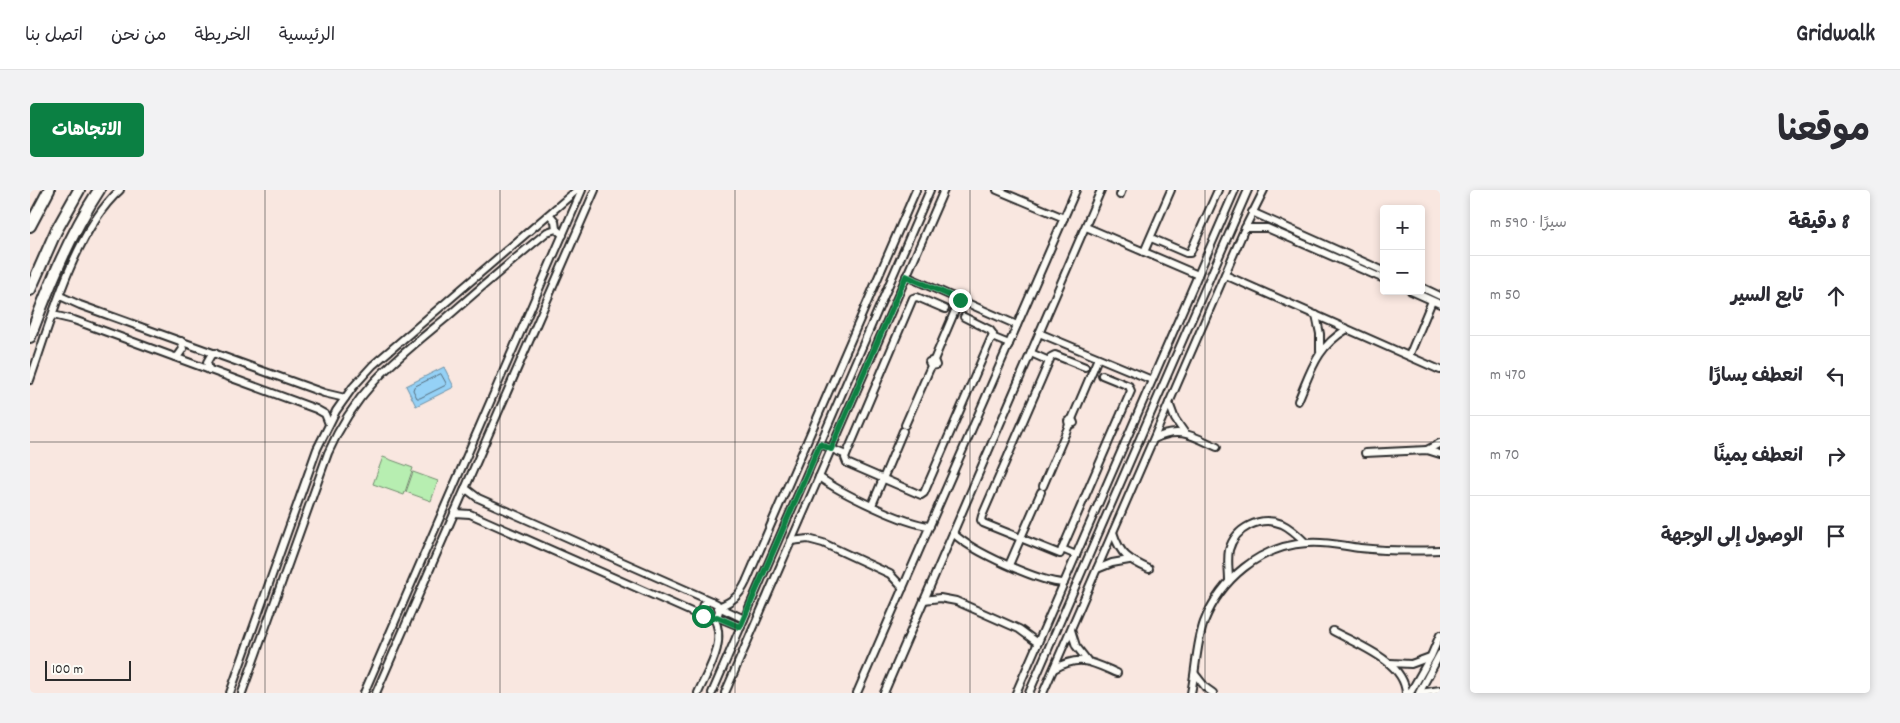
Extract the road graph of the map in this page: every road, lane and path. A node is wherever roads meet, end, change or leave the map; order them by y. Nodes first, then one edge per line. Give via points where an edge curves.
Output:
1 (49, 190) edge
2 (79, 190) edge
3 (99, 190) edge
4 (120, 190) edge
5 (577, 190) edge
6 (582, 190) edge
7 (595, 190) edge
8 (916, 190) edge
9 (930, 190) edge
10 (944, 190) edge
11 (997, 190) edge
12 (1076, 190) edge
13 (1101, 190) edge
14 (1171, 190) edge
15 (1218, 190) edge
16 (1235, 190) edge
17 (1264, 190) edge
18 (1246, 191) edge
19 (1006, 192) edge
20 (1252, 212) junction
21 (919, 214) junction
22 (550, 215) junction
23 (1064, 218) junction
24 (931, 219) junction
25 (30, 226) edge
26 (1086, 227) junction
27 (1245, 228) junction
28 (556, 229) junction
29 (563, 234) junction
30 (1150, 238) junction
31 (1144, 252) junction
32 (1380, 269) edge
33 (1198, 275) junction
34 (1225, 275) junction
35 (906, 276) junction
36 (1380, 277) edge
37 (30, 290) edge
38 (1425, 290) edge
39 (1420, 295) edge
40 (60, 296) junction
41 (1440, 296) edge
42 (960, 300) junction
43 (1432, 300) junction
44 (1440, 304) edge
45 (945, 309) dead end
46 (53, 315) junction
47 (1316, 315) junction
48 (964, 317) dead end
49 (1018, 325) junction
50 (1347, 329) junction
51 (1039, 333) junction
52 (30, 337) edge
53 (992, 337) junction
54 (181, 341) junction
55 (1009, 344) junction
56 (215, 353) junction
57 (1031, 353) junction
58 (1320, 353) junction
59 (1409, 356) junction
60 (175, 357) junction
61 (1098, 358) junction
62 (1049, 361) junction
63 (1085, 367) dead end
64 (209, 370) junction
65 (1439, 372) edge
66 (1102, 375) dead end
67 (30, 380) edge
68 (1152, 380) junction
69 (496, 388) junction
70 (507, 393) junction
71 (345, 398) junction
72 (1298, 401) dead end
73 (1170, 403) junction
74 (329, 424) junction
75 (1184, 432) junction
76 (1154, 439) junction
77 (1440, 443) edge
78 (820, 444) junction
79 (1217, 447) dead end
80 (831, 449) junction
81 (1427, 450) junction
82 (1365, 452) dead end
83 (1440, 454) edge
84 (846, 455) junction
85 (819, 477) junction
86 (883, 478) junction
87 (465, 488) junction
88 (872, 505) junction
89 (454, 513) junction
90 (930, 526) junction
91 (1113, 532) junction
92 (953, 534) junction
93 (1020, 539) junction
94 (791, 541) junction
95 (1306, 543) junction
96 (1062, 550) junction
97 (1440, 550) edge
98 (1076, 556) junction
99 (1129, 560) junction
100 (1009, 565) junction
101 (1097, 569) junction
102 (1149, 569) dead end
103 (1230, 581) junction
104 (1064, 583) junction
105 (903, 588) junction
106 (924, 600) junction
107 (711, 601) junction
108 (719, 607) junction
109 (705, 618) junction
110 (715, 618) junction
111 (744, 619) junction
112 (740, 627) junction
113 (1070, 630) junction
114 (1333, 631) dead end
115 (1440, 636) edge
116 (1038, 643) junction
117 (1436, 657) edge
118 (1087, 660) junction
119 (1390, 663) junction
120 (1054, 669) junction
121 (1440, 671) edge
122 (1117, 674) dead end
123 (1195, 674) junction
124 (1440, 690) edge
125 (230, 693) edge
126 (242, 693) edge
127 (365, 693) edge
128 (376, 693) edge
129 (698, 693) edge
130 (712, 693) edge
131 (725, 693) edge
132 (857, 693) edge
133 (884, 693) edge
134 (1016, 693) edge
135 (1029, 693) edge
136 (1043, 693) edge
137 (1191, 693) edge
138 (1212, 693) edge
139 (1406, 693) edge
140 (1410, 693) edge
141 (1420, 693) edge

1 - 25 highway
2 - 37 highway via 56,231
3 - 52 highway via 61,258
4 - 40 street via 106,204 78,251
5 - 22 street
6 - 29 street
7 - 70 street
8 - 108 street via 746,583 739,595
9 - 21 street
10 - 24 street
11 - 19 street
12 - 23 street
13 - 26 street
14 - 30 street
15 - 30 street via 1190,253
16 - 33 street
17 - 20 street
18 - 135 street
19 - 23 street
20 - 27 street
20 - 32 street
21 - 24 street
21 - 78 street
22 - 28 street
22 - 71 street via 378,360
23 - 49 street
24 - 35 street
26 - 31 street
26 - 51 street
27 - 34 street
27 - 36 street via 1267,228
28 - 29 street
28 - 126 street via 547,232 385,369 354,404 328,453
29 - 69 street
30 - 31 street
31 - 33 street
33 - 68 street
34 - 47 street
34 - 73 street
35 - 42 street
35 - 80 street
38 - 41 street
39 - 43 street
40 - 46 street
40 - 54 street
42 - 49 street
42 - 86 street
43 - 44 street
43 - 59 street
45 - 84 street via 913,298
46 - 60 street
46 - 67 street
47 - 50 street
47 - 58 street
48 - 53 street via 992,330
49 - 55 street
50 - 58 street
50 - 59 street
51 - 57 street
51 - 61 street
53 - 55 street
53 - 86 street via 924,494
54 - 56 street
54 - 60 street via 183,349
55 - 90 street
56 - 64 street via 208,358
56 - 71 street
57 - 62 street
57 - 92 street
58 - 72 street
59 - 65 street
60 - 64 street
61 - 68 street
61 - 93 street
62 - 63 street via 1055,355
62 - 93 street via 981,518 984,523
64 - 74 street via 321,411
66 - 96 street via 1129,386 1131,391
68 - 98 street
69 - 70 street
69 - 127 street
70 - 87 street
71 - 74 street
73 - 75 street
73 - 76 street
74 - 125 street via 312,461
75 - 76 street via 1168,433
75 - 79 street
76 - 91 street
77 - 81 street
78 - 80 street
78 - 111 street
80 - 84 street
80 - 85 street
81 - 82 street
81 - 83 street
84 - 86 street via 847,463
85 - 88 street
85 - 94 street
86 - 88 street
87 - 89 street
87 - 107 street via 478,498
88 - 90 street via 916,524
89 - 109 street via 470,514
89 - 128 street
90 - 105 street
91 - 99 street
91 - 101 street
92 - 100 street via 974,549
92 - 106 street
93 - 96 street via 1058,555
93 - 100 street
94 - 105 street via 808,539 823,543 890,574
94 - 131 street
95 - 97 street via 1386,550
95 - 103 street via 1272,550 1256,558
95 - 103 street via 1282,524 1260,521 1249,525 1236,536 1229,550
96 - 98 street
98 - 104 street
99 - 101 street
99 - 102 street
100 - 104 street via 1048,581
101 - 113 street
103 - 123 street via 1210,608 1204,623
104 - 116 street
105 - 132 street
106 - 116 street via 956,601 1019,629
106 - 133 street
107 - 108 street
107 - 109 street via 701,607
108 - 110 street
108 - 111 street
109 - 110 street
110 - 112 street
110 - 129 street via 718,646
111 - 112 street
112 - 130 street
113 - 118 street via 1076,646
113 - 120 street
114 - 119 street
115 - 117 street
116 - 134 street
117 - 119 street via 1411,664
117 - 121 street
117 - 140 street
117 - 141 street
118 - 120 street via 1070,661
118 - 122 street
119 - 139 street via 1403,679
120 - 136 street
123 - 137 street
123 - 138 street
124 - 141 street

